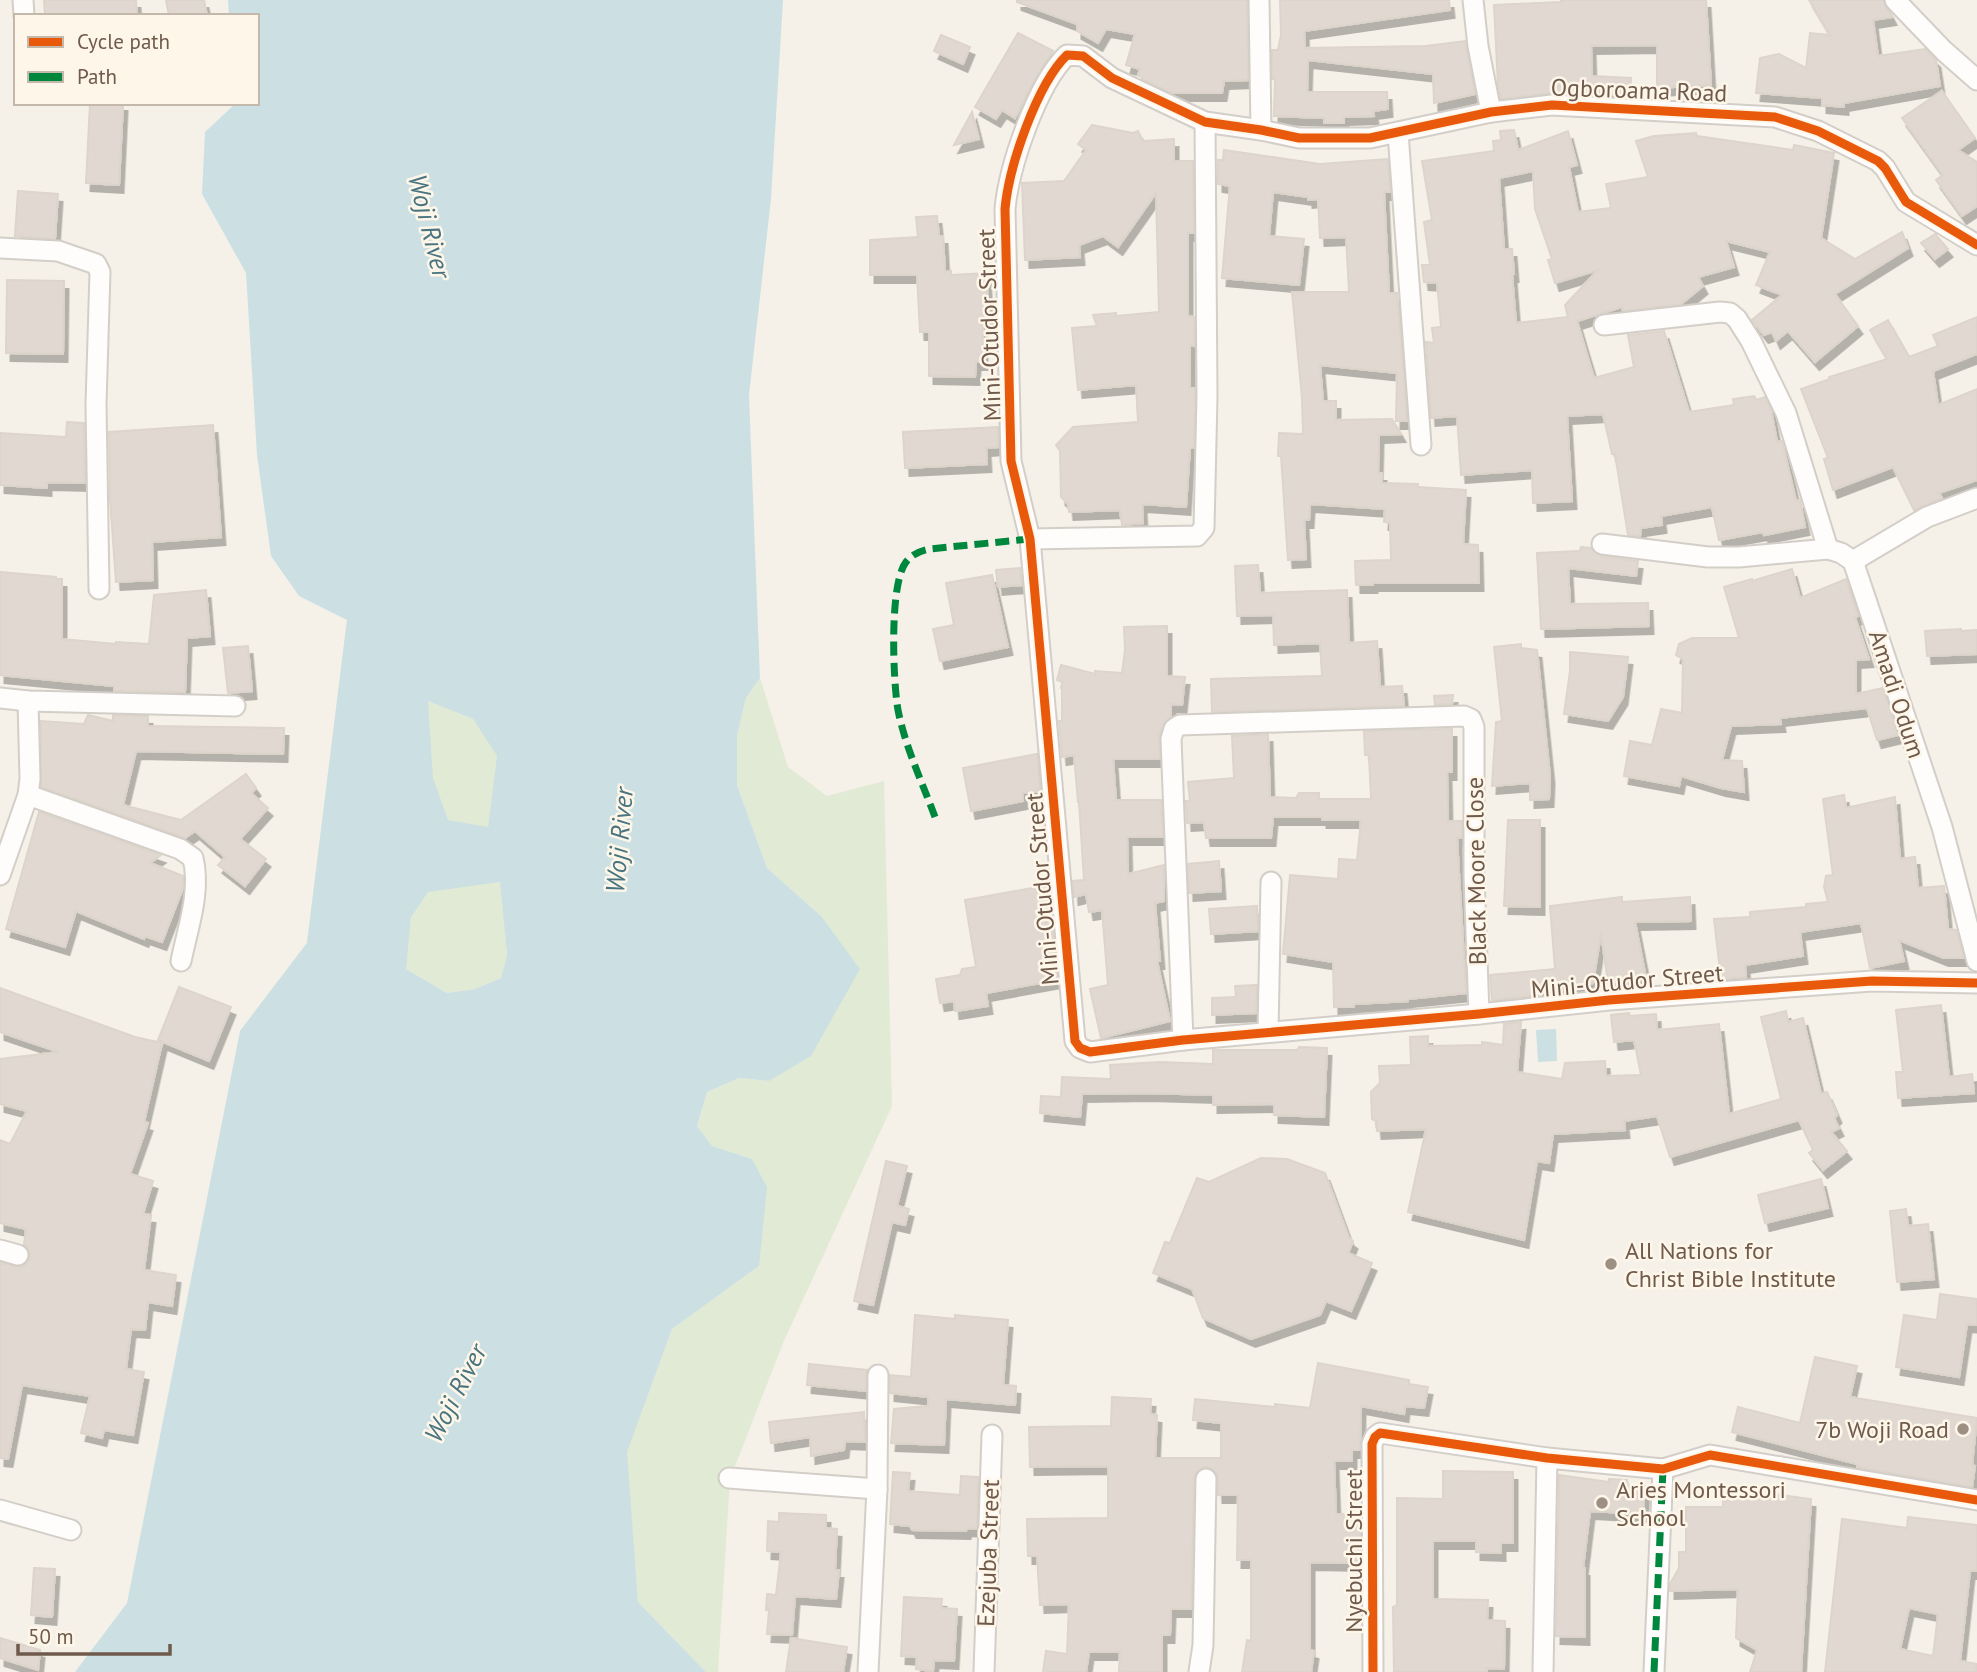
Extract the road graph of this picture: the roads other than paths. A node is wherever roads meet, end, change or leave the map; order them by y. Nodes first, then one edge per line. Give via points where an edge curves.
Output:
1 (1259, 0) edge
2 (1473, 0) edge
3 (1904, 2) edge
4 (1977, 80) edge
5 (1491, 111) junction
6 (1205, 122) junction
7 (1261, 130) junction
8 (1398, 133) junction
9 (1977, 245) edge
10 (0, 248) edge
11 (1604, 325) dead end
12 (1421, 444) dead end
13 (1977, 498) edge
14 (1030, 539) junction
15 (1602, 544) dead end
16 (1828, 549) junction
17 (1853, 561) junction
18 (99, 589) dead end
19 (0, 698) edge
20 (28, 701) junction
21 (235, 706) dead end
22 (28, 795) junction
23 (0, 875) edge
24 (1271, 882) dead end
25 (181, 961) dead end
26 (1977, 961) edge
27 (1977, 983) edge
28 (1479, 1014) junction
29 (1268, 1032) junction
30 (1183, 1040) junction
31 (878, 1375) dead end
32 (992, 1435) dead end
33 (1547, 1458) junction
34 (1663, 1469) junction
35 (729, 1478) dead end
36 (1206, 1479) dead end
37 (877, 1489) junction
38 (1977, 1500) edge
39 (0, 1510) edge
40 (71, 1530) dead end
41 (868, 1672) edge
42 (984, 1672) edge
43 (1199, 1672) edge
44 (1373, 1672) edge
45 (1543, 1672) edge
46 (1654, 1672) edge

1 - 7 street
2 - 5 street
3 - 4 street via 1944,51
5 - 8 street, Ogboroama Road
5 - 9 street, Ogboroama Road via 1552,104 1775,117 1818,131 1878,161 1906,202
6 - 7 street, Mini-Otudor Street
6 - 14 street via 1208,396 1204,528 1197,536
6 - 14 street, Mini-Otudor Street via 1112,78 1083,56 1067,55 1054,68 1016,156 1005,209 1011,461
7 - 8 street, Ogboroama Road via 1299,138 1370,138
8 - 12 street
10 - 18 street via 58,251 96,264 100,272 96,404
11 - 16 street via 1720,312 1737,319 1786,412
13 - 17 street via 1927,517
14 - 30 street, Mini-Otudor Street via 1075,1041 1090,1052
15 - 16 street via 1709,557
16 - 17 street
17 - 26 street, Amadi Odum via 1942,827
19 - 20 street
20 - 21 street
20 - 22 street
22 - 23 street
22 - 25 street via 180,849 193,858 195,894
24 - 29 street
27 - 28 street, Mini-Otudor Street via 1871,981
28 - 29 street, Mini-Otudor Street
28 - 30 street, Black Moore Close via 1471,719 1180,725 1171,739
29 - 30 street, Mini-Otudor Street
31 - 37 street
32 - 42 street, Ezejuba Street
33 - 34 street
33 - 44 street, Nyebuchi Street via 1380,1433 1375,1437
33 - 45 street
34 - 38 street via 1710,1455
34 - 46 street
35 - 37 street
36 - 43 street
37 - 41 street
39 - 40 street

